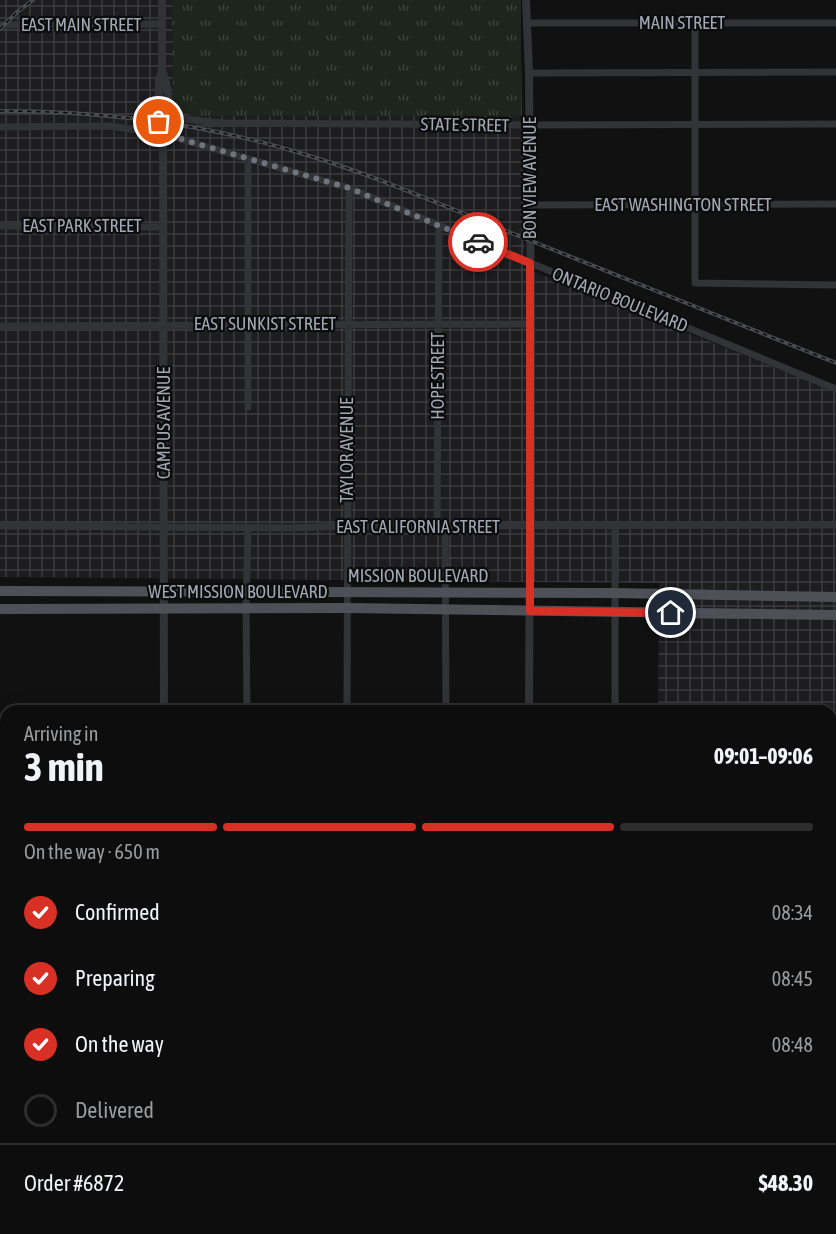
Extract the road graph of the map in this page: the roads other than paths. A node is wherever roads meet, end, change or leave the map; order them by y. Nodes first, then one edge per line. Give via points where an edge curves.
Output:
1 (162, 0) edge
2 (528, 2) edge
3 (528, 23) junction
4 (695, 23) junction
5 (836, 23) edge
6 (162, 24) junction
7 (0, 25) edge
8 (162, 70) junction
9 (836, 72) edge
10 (530, 73) junction
11 (696, 73) junction
12 (168, 111) junction
13 (696, 124) junction
14 (836, 124) edge
15 (530, 125) junction
16 (0, 127) edge
17 (164, 134) junction
18 (248, 160) junction
19 (349, 188) junction
20 (836, 204) edge
21 (695, 205) junction
22 (530, 206) junction
23 (0, 226) edge
24 (164, 226) junction
25 (439, 226) junction
26 (530, 263) junction
27 (836, 285) edge
28 (248, 324) junction
29 (348, 324) junction
30 (531, 324) junction
31 (164, 325) junction
32 (439, 325) junction
33 (0, 326) edge
34 (836, 389) edge
35 (248, 406) dead end
36 (836, 525) edge
37 (0, 526) edge
38 (346, 526) junction
39 (441, 526) junction
40 (529, 527) junction
41 (615, 527) junction
42 (163, 528) junction
43 (248, 528) junction
44 (0, 591) edge
45 (163, 591) junction
46 (247, 591) junction
47 (347, 592) junction
48 (446, 593) junction
49 (530, 593) junction
50 (615, 593) junction
51 (836, 597) edge
52 (246, 608) junction
53 (347, 608) junction
54 (0, 609) edge
55 (446, 609) junction
56 (163, 610) junction
57 (530, 611) junction
58 (615, 613) junction
59 (836, 615) edge
60 (164, 705) edge
61 (247, 705) edge
62 (347, 705) edge
63 (446, 705) edge
64 (529, 705) edge
65 (615, 705) edge

1 - 6 street, CAMPUS AVENUE
2 - 3 street, BON VIEW AVENUE
3 - 4 street, MAIN STREET
3 - 10 street, BON VIEW AVENUE
4 - 5 street, MAIN STREET
4 - 11 street
6 - 7 street, EAST MAIN STREET
6 - 8 street, CAMPUS AVENUE
8 - 12 street, CAMPUS AVENUE
8 - 17 street, CAMPUS AVENUE via 158,126
9 - 11 street
10 - 11 street
10 - 15 street, BON VIEW AVENUE
11 - 13 street
12 - 15 street, STATE STREET via 222,123
12 - 17 street, CAMPUS AVENUE
13 - 14 street, STATE STREET
13 - 15 street, STATE STREET
13 - 21 street
15 - 22 street, BON VIEW AVENUE
16 - 17 street, ONTARIO BOULEVARD via 110,126
17 - 18 street, ONTARIO BOULEVARD
17 - 24 street, CAMPUS AVENUE
18 - 19 street, ONTARIO BOULEVARD
18 - 28 street
19 - 25 street, ONTARIO BOULEVARD
19 - 29 street, TAYLOR AVENUE
20 - 21 street, EAST WASHINGTON STREET
21 - 22 street, EAST WASHINGTON STREET
21 - 27 street via 695,283
22 - 26 street, BON VIEW AVENUE
23 - 24 street, EAST PARK STREET
24 - 31 street, CAMPUS AVENUE
25 - 26 street, ONTARIO BOULEVARD
25 - 32 street, HOPE STREET
26 - 30 street, BON VIEW AVENUE
26 - 34 street, ONTARIO BOULEVARD
28 - 29 street, EAST SUNKIST STREET
28 - 31 street, EAST SUNKIST STREET
28 - 35 street
29 - 32 street, EAST SUNKIST STREET
29 - 38 street, TAYLOR AVENUE
30 - 32 street, EAST SUNKIST STREET
30 - 40 street, BON VIEW AVENUE
31 - 33 street, EAST SUNKIST STREET
31 - 42 street, CAMPUS AVENUE
32 - 39 street, HOPE STREET
36 - 41 street, EAST CALIFORNIA STREET
37 - 42 street, EAST CALIFORNIA STREET
38 - 39 street, EAST CALIFORNIA STREET
38 - 43 street, EAST CALIFORNIA STREET
38 - 47 street, TAYLOR AVENUE
39 - 40 street, EAST CALIFORNIA STREET
39 - 48 street, HOPE STREET
40 - 41 street, EAST CALIFORNIA STREET
40 - 49 street, BON VIEW AVENUE
41 - 50 street
42 - 43 street, EAST CALIFORNIA STREET
42 - 45 street, CAMPUS AVENUE
43 - 46 street
44 - 45 main road, MISSION BOULEVARD
45 - 46 main road, MISSION BOULEVARD
45 - 56 street, CAMPUS AVENUE
46 - 47 main road, MISSION BOULEVARD
46 - 52 street
47 - 48 main road, MISSION BOULEVARD
47 - 53 street, TAYLOR AVENUE
48 - 49 main road, MISSION BOULEVARD
48 - 55 street, HOPE STREET
49 - 50 main road, MISSION BOULEVARD
49 - 57 street, BON VIEW AVENUE
50 - 51 main road, MISSION BOULEVARD
50 - 58 street
52 - 53 main road, WEST MISSION BOULEVARD
52 - 56 main road, WEST MISSION BOULEVARD
52 - 61 street
53 - 55 main road, WEST MISSION BOULEVARD
53 - 62 street, TAYLOR AVENUE
54 - 56 main road, WEST MISSION BOULEVARD
55 - 57 main road, WEST MISSION BOULEVARD
55 - 63 street, HOPE STREET
56 - 60 street, CAMPUS AVENUE
57 - 58 main road, WEST MISSION BOULEVARD
57 - 64 street, BON VIEW AVENUE
58 - 59 main road, WEST MISSION BOULEVARD
58 - 65 street

